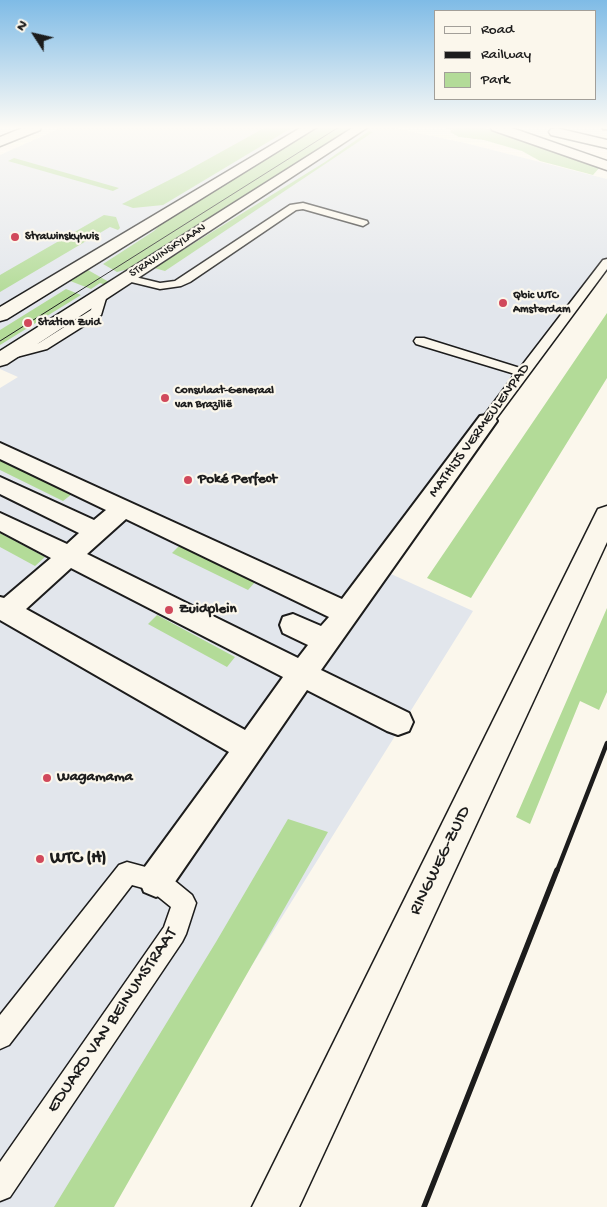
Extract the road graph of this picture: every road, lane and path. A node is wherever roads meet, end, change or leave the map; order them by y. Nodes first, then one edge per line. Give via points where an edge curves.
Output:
1 (218, 183) edge
2 (274, 183) edge
3 (164, 216) junction
4 (363, 224) dead end
5 (204, 228) junction
6 (607, 262) edge
7 (102, 267) junction
8 (127, 278) junction
9 (0, 315) edge
10 (420, 341) dead end
11 (4, 357) edge
12 (524, 373) junction
13 (487, 421) joint
14 (0, 450) edge
15 (0, 485) edge
16 (123, 508) junction
17 (607, 515) edge
18 (0, 521) edge
19 (97, 531) junction
20 (68, 556) junction
21 (350, 607) junction
22 (4, 609) edge
23 (293, 625) dead end
24 (326, 641) junction
25 (302, 674) junction
26 (398, 722) dead end
27 (249, 748) junction
28 (156, 880) junction
29 (0, 1036) edge
30 (0, 1187) edge
31 (275, 1207) edge

1 - 3 main road
2 - 5 main road, STRAWINSKYLAAN
3 - 5 main road via 191,214 204,220
3 - 7 main road
4 - 8 lane via 303,206 293,207 177,284 160,286
5 - 8 main road, STRAWINSKYLAAN
6 - 12 lane, MATHIJS VERMEULENPAD
7 - 8 main road
7 - 9 main road
8 - 11 main road, STRAWINSKYLAAN
10 - 12 lane
12 - 13 lane, MATHIJS VERMEULENPAD
13 - 21 street, MATHIJS VERMEULENPAD
14 - 16 street
15 - 19 street
16 - 19 street
16 - 21 street
17 - 31 main road, RINGWEG-ZUID
18 - 20 street
19 - 20 street
20 - 22 street
20 - 25 street
21 - 24 street
22 - 27 street
23 - 24 street
24 - 25 street
25 - 26 street
25 - 27 street
27 - 28 street
28 - 29 lane, EDUARD VAN BEINUMSTRAAT via 127,873
28 - 30 lane, EDUARD VAN BEINUMSTRAAT via 184,903 174,934

